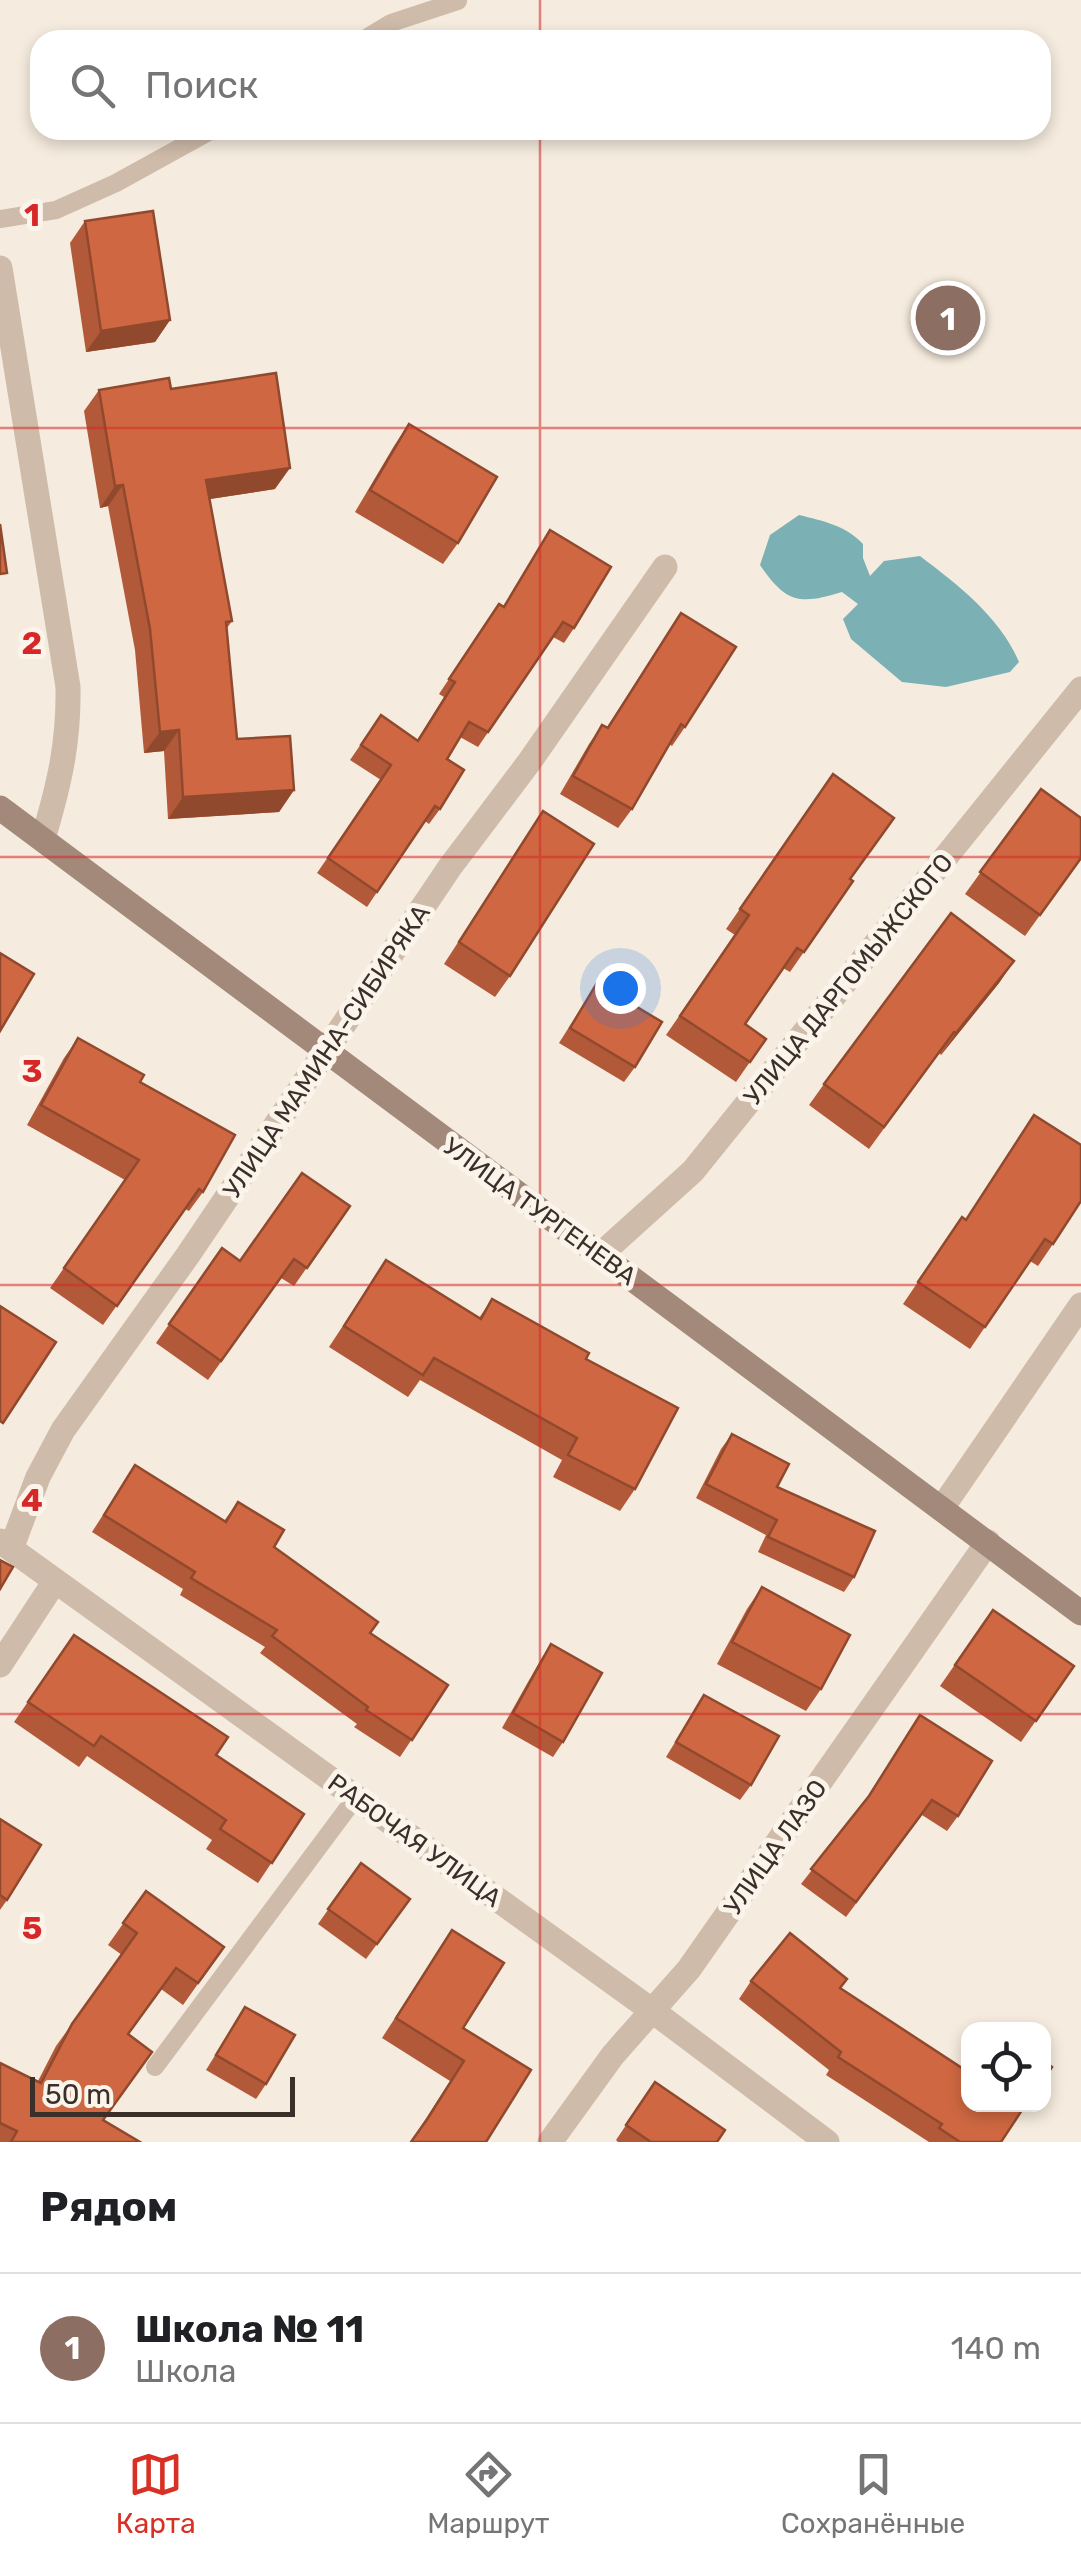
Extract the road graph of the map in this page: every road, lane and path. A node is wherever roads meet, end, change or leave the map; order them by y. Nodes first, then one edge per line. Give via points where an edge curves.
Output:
1 (460, 0) edge
2 (379, 30) edge
3 (194, 140) edge
4 (0, 219) edge
5 (0, 268) edge
6 (664, 567) dead end
7 (1081, 689) edge
8 (0, 808) edge
9 (43, 840) junction
10 (326, 1053) junction
11 (600, 1254) junction
12 (1081, 1304) edge
13 (942, 1508) junction
14 (988, 1542) junction
15 (6, 1545) edge
16 (54, 1580) junction
17 (1081, 1613) edge
18 (0, 1664) edge
19 (356, 1797) junction
20 (654, 2012) junction
21 (154, 2067) edge
22 (550, 2142) edge
23 (827, 2142) edge

1 - 2 lane
3 - 4 lane via 56,210
5 - 9 street via 68,687 64,770
6 - 10 street, УЛИЦА МАМИНА-СИБИРЯКА
7 - 11 street, УЛИЦА ДАРГОМЫЖСКОГО via 693,1171
8 - 9 street, УЛИЦА ТУРГЕНЕВА
9 - 10 street, УЛИЦА ТУРГЕНЕВА
10 - 11 street, УЛИЦА ТУРГЕНЕВА
10 - 15 street, УЛИЦА МАМИНА-СИБИРЯКА via 63,1430
11 - 13 street, УЛИЦА ТУРГЕНЕВА
12 - 13 street
13 - 14 street, УЛИЦА ТУРГЕНЕВА
14 - 17 street, УЛИЦА ТУРГЕНЕВА
14 - 20 street, УЛИЦА ЛАЗО
15 - 16 street, РАБОЧАЯ УЛИЦА
16 - 18 street
16 - 19 street, РАБОЧАЯ УЛИЦА
19 - 20 street, РАБОЧАЯ УЛИЦА
19 - 21 lane
20 - 22 street, УЛИЦА ЛАЗО via 613,2055
20 - 23 street, РАБОЧАЯ УЛИЦА

